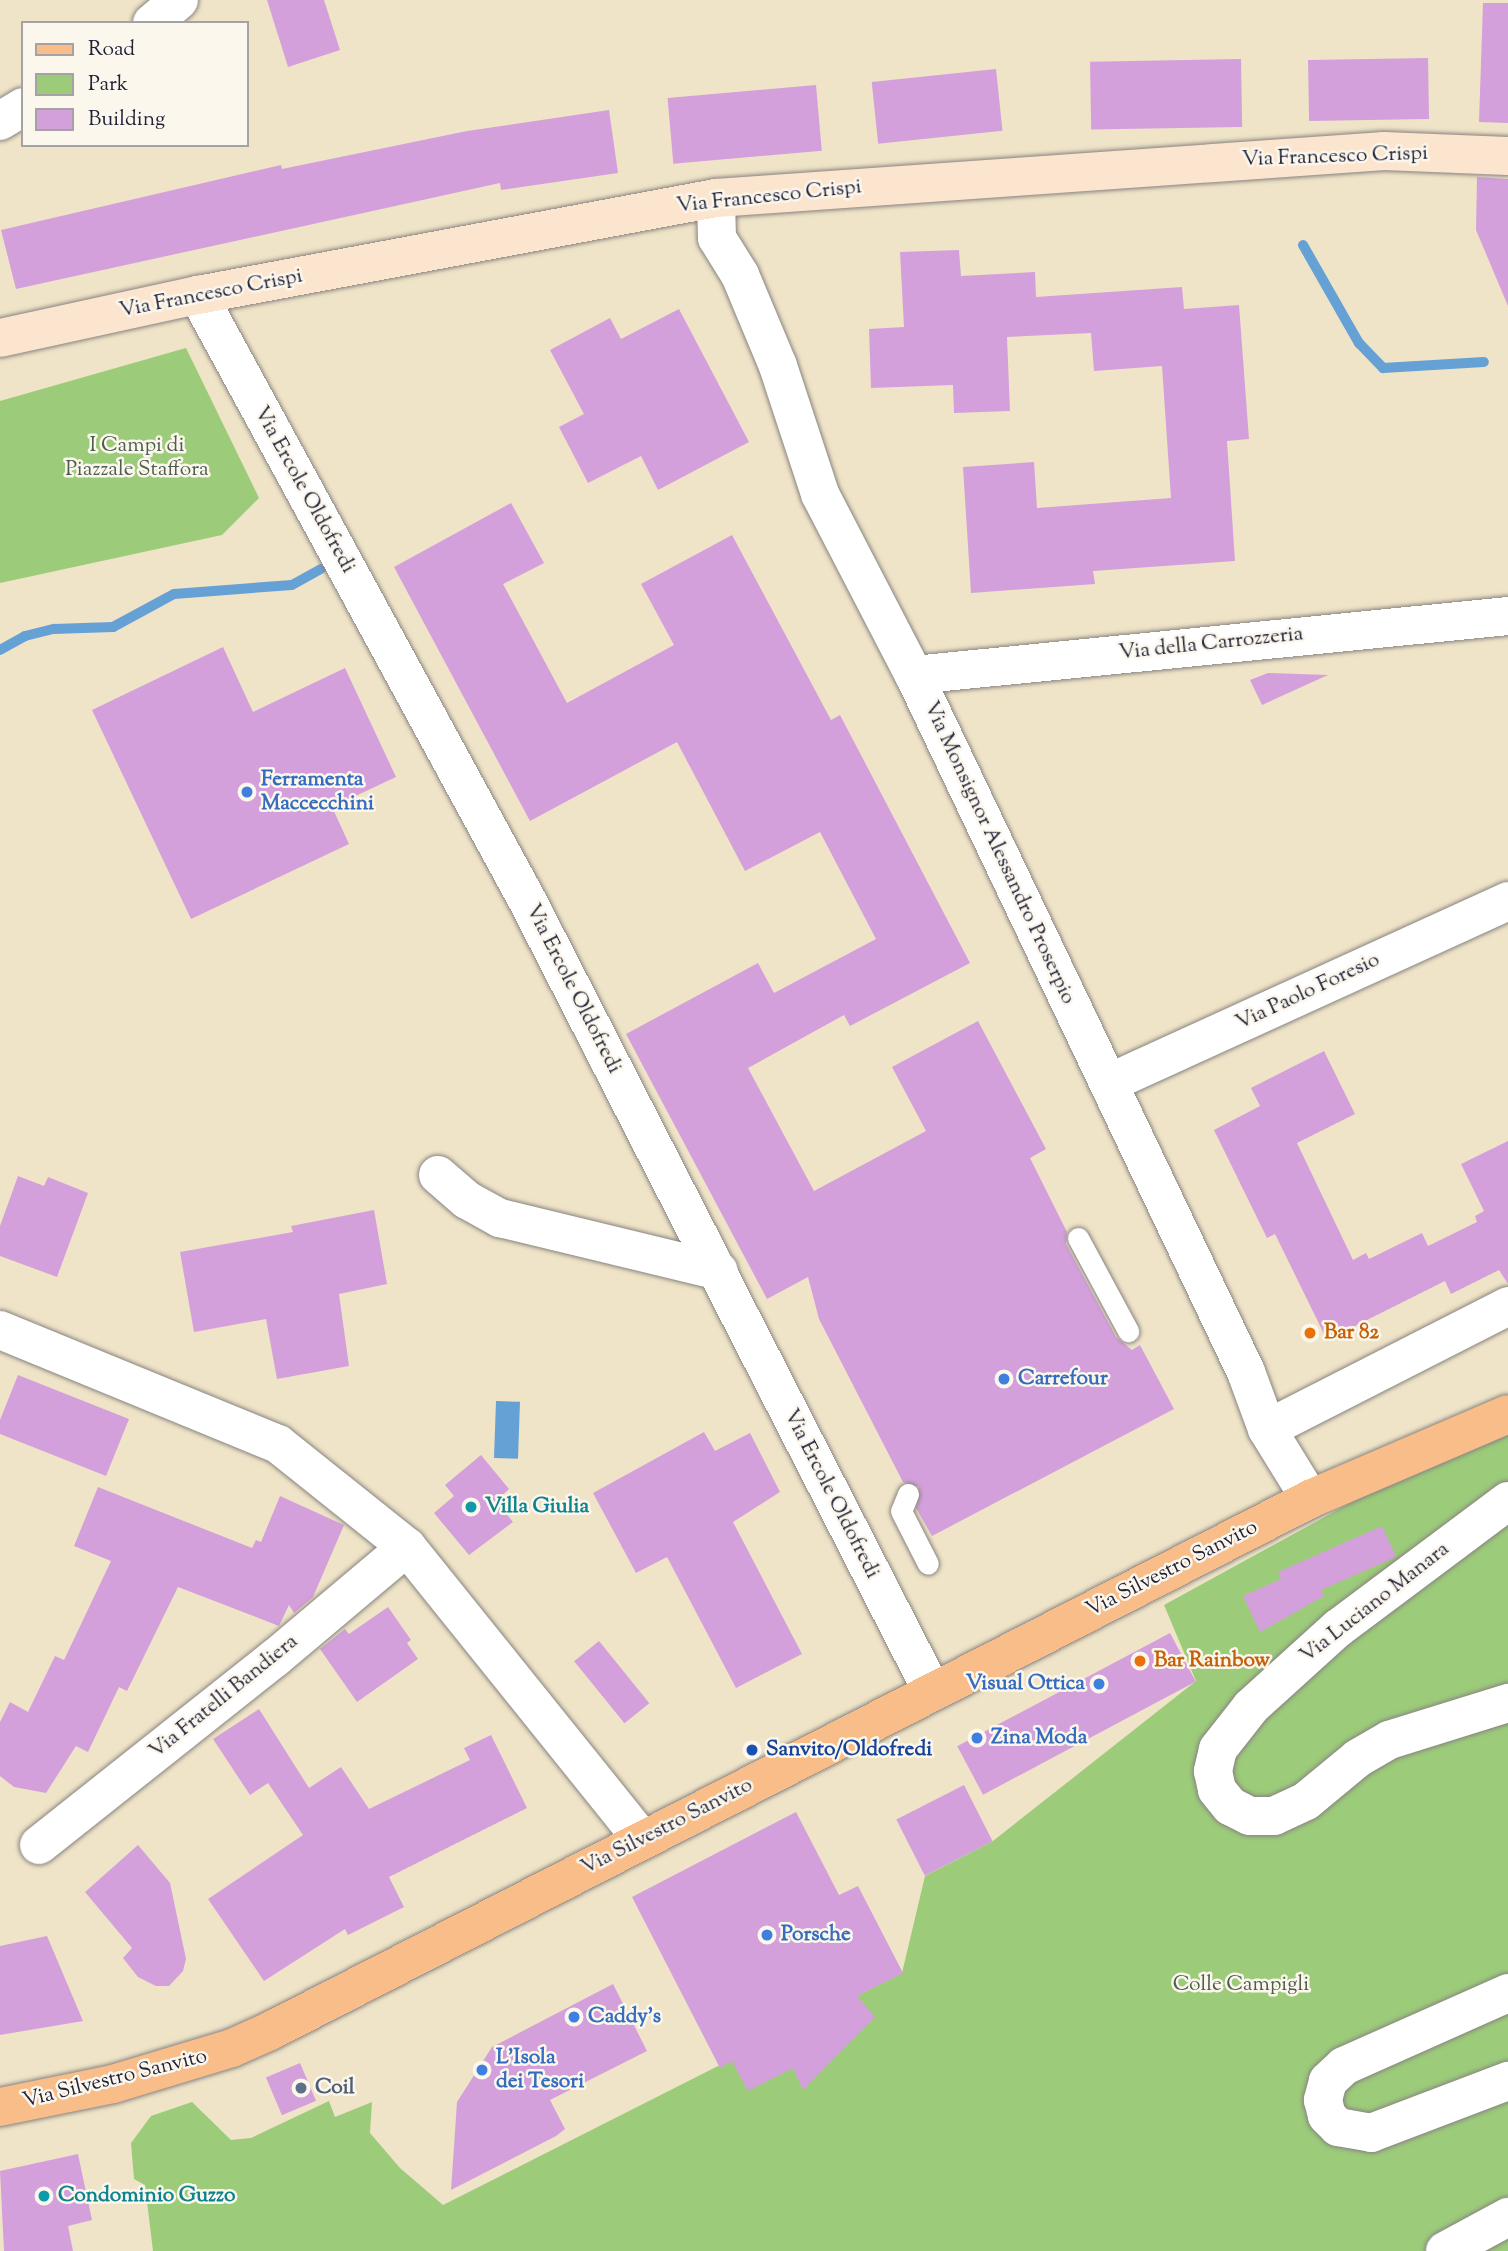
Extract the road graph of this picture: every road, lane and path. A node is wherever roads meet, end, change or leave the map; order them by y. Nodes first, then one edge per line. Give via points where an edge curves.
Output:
1 (179, 0) edge
2 (154, 21) edge
3 (21, 108) edge
4 (0, 121) edge
5 (1508, 156) edge
6 (716, 198) junction
7 (198, 295) junction
8 (0, 338) edge
9 (1508, 616) edge
10 (914, 675) junction
11 (1508, 901) edge
12 (1109, 1083) junction
13 (438, 1175) dead end
14 (1078, 1238) dead end
15 (719, 1271) junction
16 (1508, 1306) edge
17 (0, 1330) edge
18 (1128, 1331) dead end
19 (1508, 1414) edge
20 (1267, 1429) junction
21 (908, 1494) dead end
22 (1310, 1499) junction
23 (1508, 1501) edge
24 (407, 1547) junction
25 (928, 1564) dead end
26 (932, 1691) junction
27 (1508, 1703) edge
28 (642, 1839) junction
29 (38, 1844) dead end
30 (1508, 1993) edge
31 (1508, 2081) edge
32 (0, 2108) edge
33 (1508, 2217) edge
34 (1445, 2251) edge

1 - 2 street
3 - 4 street
5 - 6 street, Via Francesco Crispi via 1384,151
6 - 7 street, Via Francesco Crispi
6 - 10 street, Via Monsignor Alessandro Proserpio via 717,238 740,275 778,366 820,494
7 - 8 street, Via Francesco Crispi
7 - 15 street, Via Ercole Oldofredi via 526,898
9 - 10 street, Via della Carrozzeria
10 - 12 street, Via Monsignor Alessandro Proserpio
11 - 12 street, Via Paolo Foresio
12 - 20 street, Via Monsignor Alessandro Proserpio via 1246,1372
13 - 15 street via 467,1200 500,1218
14 - 18 lane
15 - 26 street, Via Ercole Oldofredi
16 - 20 street
17 - 24 street via 278,1444
19 - 22 main road, Via Silvestro Sanvito
20 - 22 street, Via Monsignor Alessandro Proserpio
21 - 25 lane via 901,1511
22 - 26 main road, Via Silvestro Sanvito
23 - 27 street, Via Luciano Manara via 1338,1628 1251,1707 1218,1749 1213,1771 1217,1790 1230,1805 1250,1816 1274,1816 1306,1801 1358,1758 1389,1740
24 - 28 street
24 - 29 street, Via Fratelli Bandiera via 275,1658
26 - 28 main road, Via Silvestro Sanvito
28 - 32 main road, Via Silvestro Sanvito via 232,2048 114,2084
30 - 31 street via 1344,2066 1328,2081 1323,2100 1327,2116 1338,2127 1371,2133
33 - 34 street

